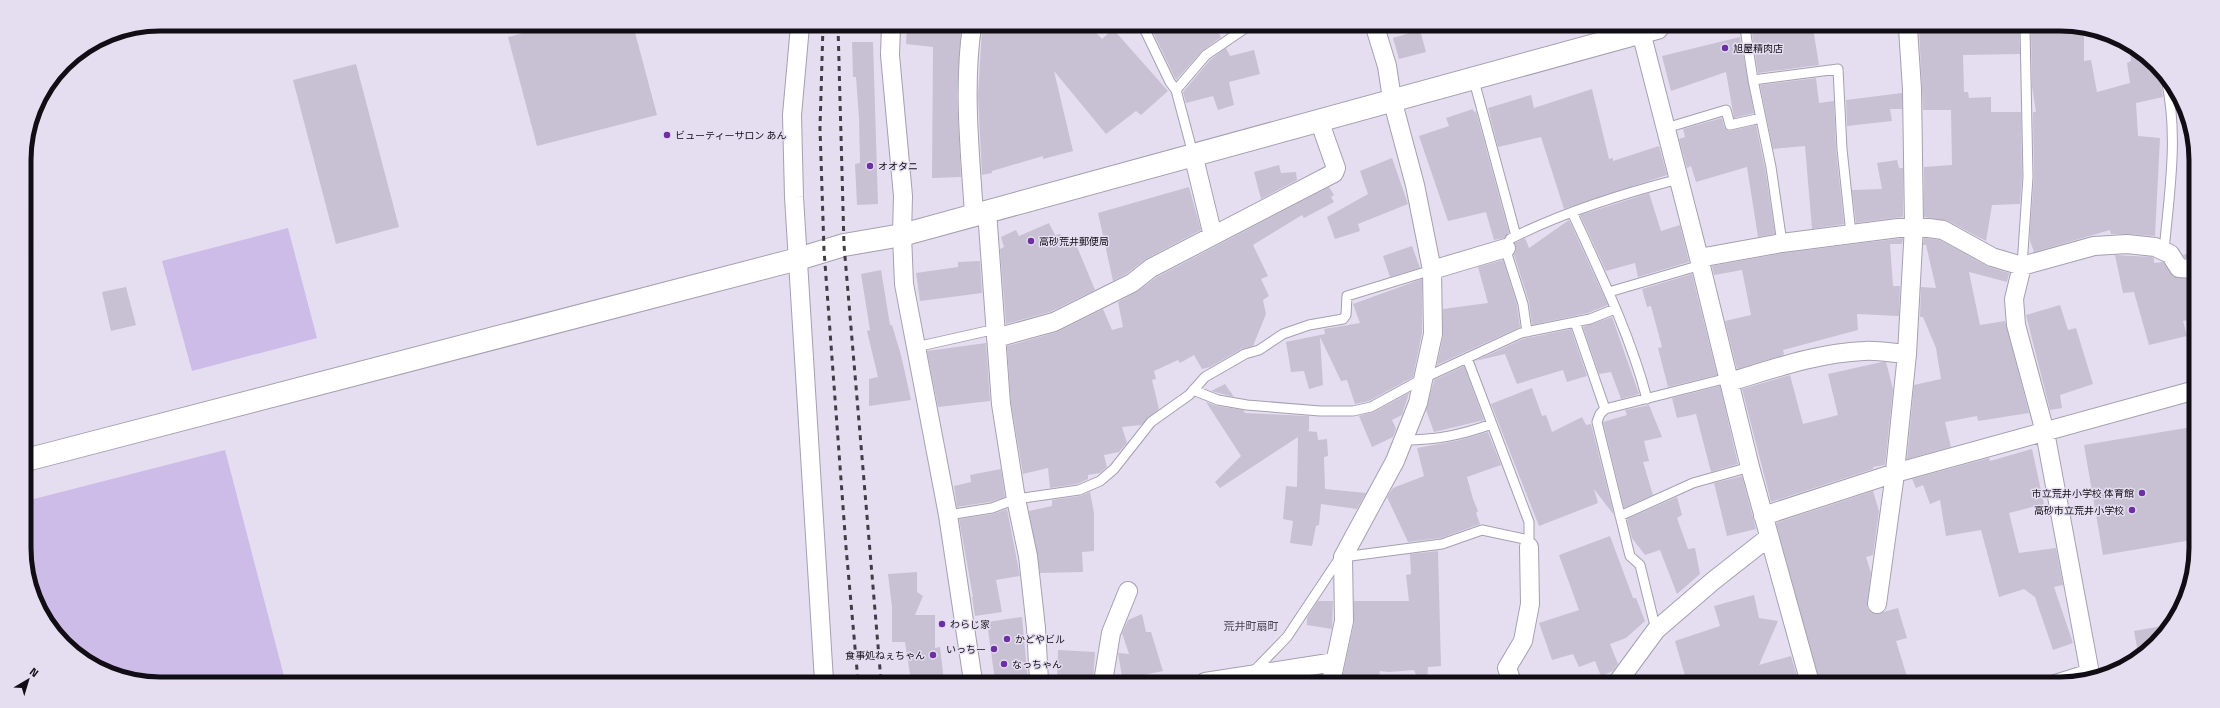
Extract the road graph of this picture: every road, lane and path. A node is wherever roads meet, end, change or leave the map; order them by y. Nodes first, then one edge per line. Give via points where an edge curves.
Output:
1 (800, 31) edge
2 (891, 31) edge
3 (971, 31) edge
4 (1145, 31) edge
5 (1241, 31) edge
6 (1376, 31) edge
7 (1639, 31) edge
8 (1646, 31) edge
9 (1745, 31) edge
10 (1908, 31) edge
11 (2025, 31) edge
12 (1473, 78) junction
13 (1753, 80) junction
14 (1176, 90) junction
15 (2169, 92) edge
16 (1392, 99) junction
17 (1761, 118) junction
18 (1319, 120) junction
19 (1666, 128) junction
20 (1193, 154) junction
21 (1679, 179) junction
22 (980, 212) junction
23 (1572, 212) junction
24 (1914, 226) junction
25 (1852, 234) junction
26 (902, 235) junction
27 (1213, 236) junction
28 (1511, 242) junction
29 (1782, 243) junction
30 (2164, 251) junction
31 (798, 260) junction
32 (1700, 261) junction
33 (2022, 266) junction
34 (2189, 269) edge
35 (1432, 270) junction
36 (1609, 292) junction
37 (1615, 309) junction
38 (1575, 322) junction
39 (1528, 332) junction
40 (996, 333) junction
41 (916, 347) junction
42 (1907, 354) junction
43 (1467, 358) junction
44 (1424, 378) junction
45 (1728, 380) junction
46 (1193, 390) junction
47 (2189, 391) edge
48 (1647, 399) junction
49 (1605, 409) junction
50 (1492, 424) junction
51 (2045, 432) junction
52 (1404, 440) junction
53 (31, 459) edge
54 (1750, 467) junction
55 (1895, 473) junction
56 (1016, 499) junction
57 (948, 516) junction
58 (1620, 516) junction
59 (1763, 516) junction
60 (1769, 537) junction
61 (1529, 544) junction
62 (1347, 549) junction
63 (1128, 591) dead end
64 (1877, 604) dead end
65 (1656, 630) junction
66 (1335, 662) junction
67 (2090, 674) edge
68 (1251, 675) junction
69 (824, 677) edge
70 (972, 677) edge
71 (1039, 677) edge
72 (1104, 677) edge
73 (1240, 677) edge
74 (1332, 677) edge
75 (1510, 677) edge
76 (1622, 677) edge
77 (1808, 677) edge

1 - 31 street via 792,115
2 - 26 street via 890,55 903,196
3 - 22 street via 969,121
4 - 14 lane
5 - 14 lane via 1206,55
6 - 16 street via 1387,66
7 - 12 street
8 - 19 street
9 - 13 lane
10 - 24 street via 1912,89
11 - 33 lane via 2028,177
12 - 16 street
12 - 28 lane
13 - 17 lane
13 - 25 lane via 1838,69 1842,150
14 - 20 lane
15 - 30 lane via 2174,156
16 - 18 street
16 - 35 street via 1415,185
17 - 19 lane via 1730,125 1726,110
17 - 29 lane
18 - 20 street
18 - 27 street via 1336,168 1334,173
19 - 21 street
20 - 22 street
20 - 27 street
21 - 23 lane
21 - 32 street
22 - 26 street
22 - 40 street
23 - 28 lane
23 - 36 lane
24 - 25 street
24 - 33 street via 1943,230 1992,257
24 - 42 street
25 - 29 street
26 - 31 street via 844,245
26 - 41 street via 904,284
27 - 40 street via 1151,268 1132,283 1054,322
28 - 35 street
28 - 39 lane
29 - 32 street
30 - 33 street via 2155,247 2127,244 2094,246
30 - 34 street via 2170,254 2179,268
31 - 53 street
31 - 69 street
32 - 36 lane
32 - 45 street
33 - 51 street via 2014,299 2016,325
35 - 44 street via 1433,334
35 - 46 lane via 1347,296 1346,315 1343,319 1309,325 1283,334 1259,350 1245,354 1205,377
36 - 37 lane
37 - 38 lane
37 - 48 lane via 1642,378
38 - 39 lane
38 - 49 lane
39 - 43 lane
40 - 41 lane
40 - 56 street via 1001,404
41 - 57 street
42 - 45 street via 1865,351 1837,353 1811,357
42 - 55 street
43 - 44 lane
43 - 50 lane
44 - 46 lane via 1371,407 1353,411 1247,405 1218,400
44 - 52 street
45 - 48 lane
45 - 54 street
46 - 56 lane via 1151,422 1114,469 1100,481 1079,490
47 - 51 street
48 - 49 lane
49 - 58 lane via 1597,422
50 - 52 lane via 1459,436
50 - 61 lane via 1529,522
51 - 55 street
51 - 67 street
52 - 62 street
54 - 58 lane via 1693,483
54 - 59 street
55 - 59 street
55 - 64 street
56 - 57 lane via 992,508
56 - 71 street via 1028,556
57 - 70 street
58 - 65 lane via 1630,556 1640,565
59 - 60 street
60 - 65 street
60 - 77 street
61 - 62 lane via 1482,530 1442,544
61 - 75 street via 1530,604 1522,642 1507,668
62 - 66 street via 1344,621
62 - 68 lane via 1287,637
63 - 72 street via 1111,633
65 - 76 street
66 - 68 street
66 - 74 street
68 - 73 street

